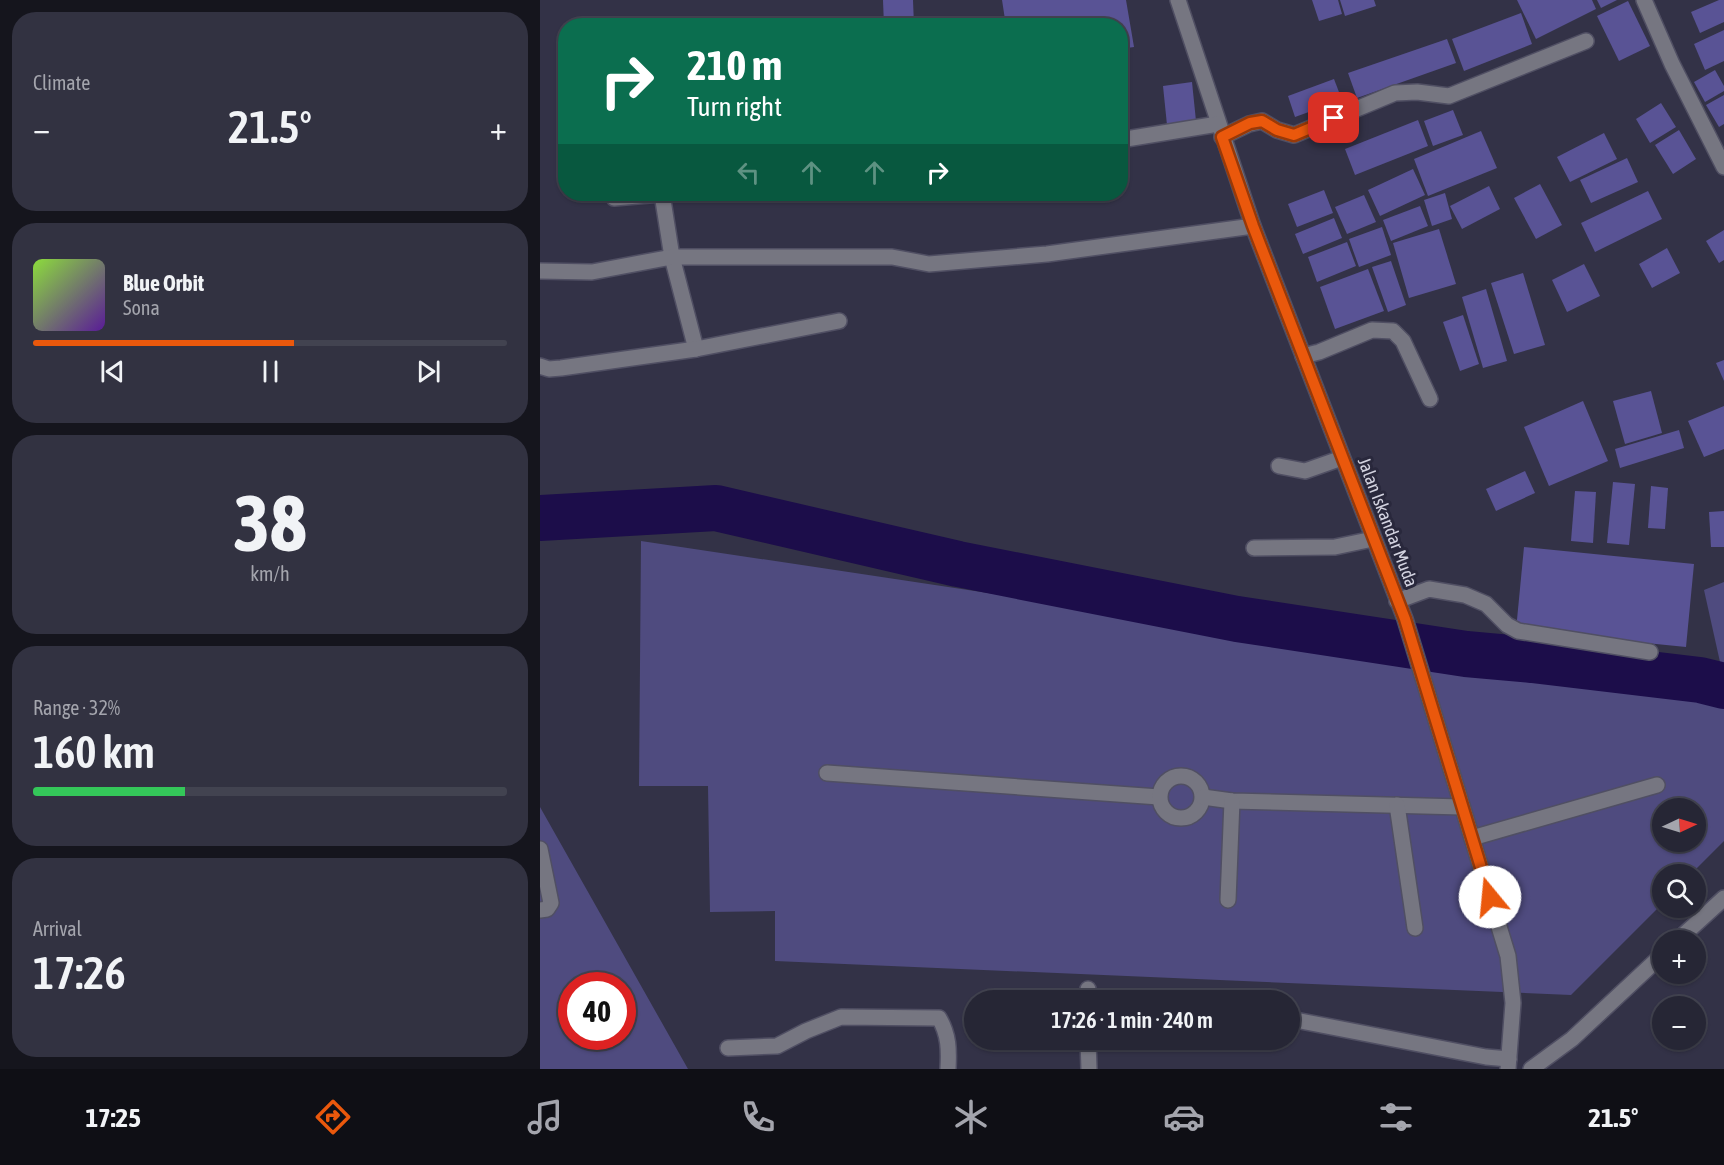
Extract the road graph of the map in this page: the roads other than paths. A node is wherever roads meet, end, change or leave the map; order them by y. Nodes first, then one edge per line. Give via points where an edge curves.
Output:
1 (1178, 0) edge
2 (1644, 0) edge
3 (1586, 41) dead end
4 (1220, 130) junction
5 (1128, 139) edge
6 (1724, 166) edge
7 (663, 201) edge
8 (1253, 226) junction
9 (672, 257) junction
10 (540, 271) edge
11 (839, 321) dead end
12 (696, 348) junction
13 (1303, 356) junction
14 (540, 366) edge
15 (1430, 399) dead end
16 (1342, 458) junction
17 (1279, 466) dead end
18 (1373, 539) junction
19 (1254, 548) dead end
20 (1398, 601) junction
21 (1650, 652) dead end
22 (827, 773) dead end
23 (1658, 785) dead end
24 (1159, 797) junction
25 (1203, 797) junction
26 (1232, 801) junction
27 (1397, 805) junction
28 (1462, 807) junction
29 (1472, 838) junction
30 (540, 849) edge
31 (1724, 898) edge
32 (1228, 900) dead end
33 (540, 910) edge
34 (1415, 928) dead end
35 (1689, 930) edge
36 (1652, 964) edge
37 (1300, 1021) edge
38 (728, 1048) dead end
39 (1088, 1050) edge
40 (1509, 1064) edge
41 (948, 1069) edge
42 (1089, 1069) edge
43 (1531, 1069) edge

1 - 4 street, Jalan Iskandar Muda
2 - 6 street
3 - 4 street via 1449,96 1395,93 1294,135 1262,121
4 - 5 street
4 - 8 street, Jalan Iskandar Muda
7 - 9 street
8 - 9 street via 1047,254 929,264 892,257
8 - 13 street, Jalan Iskandar Muda
9 - 10 street via 592,272
9 - 12 street
11 - 12 street
12 - 14 street via 561,368
13 - 15 street via 1372,330 1393,331 1403,341
13 - 16 street, Jalan Iskandar Muda
16 - 17 street via 1305,471
16 - 18 street, Jalan Iskandar Muda
18 - 19 street via 1335,548
18 - 20 street, Jalan Iskandar Muda
20 - 21 street via 1429,589 1465,595 1486,604 1518,631
20 - 28 street, Jalan Iskandar Muda
22 - 24 street
23 - 29 street
24 - 25 street via 1164,784 1181,775 1194,780
24 - 25 street via 1168,815 1181,819 1194,815
25 - 26 street
26 - 27 street
26 - 32 street
27 - 28 street
27 - 34 street
28 - 29 street, Jalan Iskandar Muda
29 - 40 street, Jalan Iskandar Muda via 1508,956 1513,1003
30 - 33 street via 551,903
31 - 35 street
36 - 43 street via 1572,1039
37 - 40 street
38 - 41 street via 777,1046 841,1017 939,1018 949,1044
39 - 42 street

